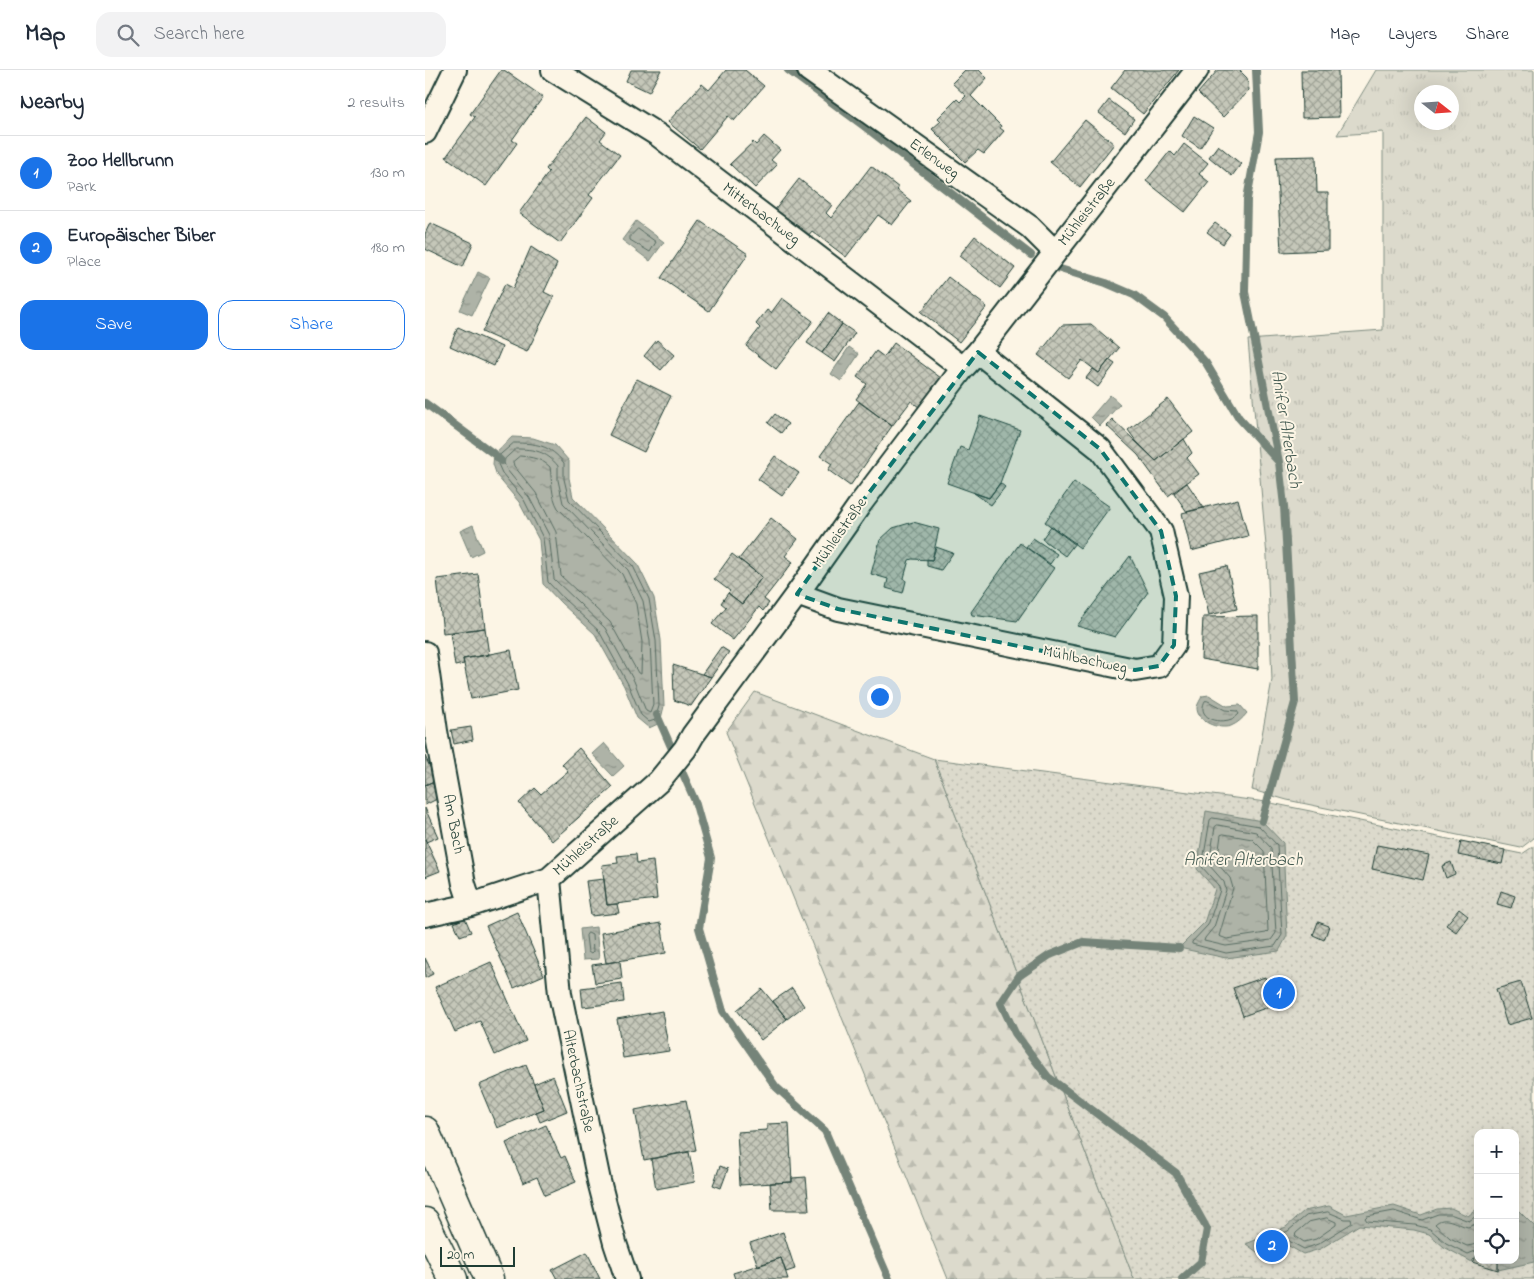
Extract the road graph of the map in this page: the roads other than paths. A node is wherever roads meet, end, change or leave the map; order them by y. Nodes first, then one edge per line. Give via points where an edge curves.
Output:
1 (455, 70) edge
2 (553, 70) edge
3 (809, 70) edge
4 (1197, 70) edge
5 (425, 132) edge
6 (1055, 252) junction
7 (970, 360) junction
8 (797, 594) junction
9 (425, 653) edge
10 (549, 879) junction
11 (471, 905) junction
12 (425, 915) edge
13 (425, 1131) edge
14 (425, 1222) edge
15 (453, 1279) edge
16 (489, 1279) edge
17 (627, 1279) edge

1 - 5 street
2 - 7 street, Mitterbachweg via 658,135
3 - 6 street, Erlenweg via 1030,227
4 - 6 street, Mühleistraße
6 - 7 street, Mühleistraße
7 - 8 street, Mühleistraße via 849,518
7 - 8 street, Mühlbachweg via 1099,449 1161,531 1176,596 1174,645 1159,666 1135,670 838,609
8 - 10 street, Mühleistraße via 685,750 659,781
9 - 11 street, Am Bach via 436,731
10 - 11 street, Mühleistraße
10 - 17 street, Alterbachstraße via 560,994 599,1181
11 - 12 street, Mühleistraße
13 - 16 main road
14 - 15 main road

